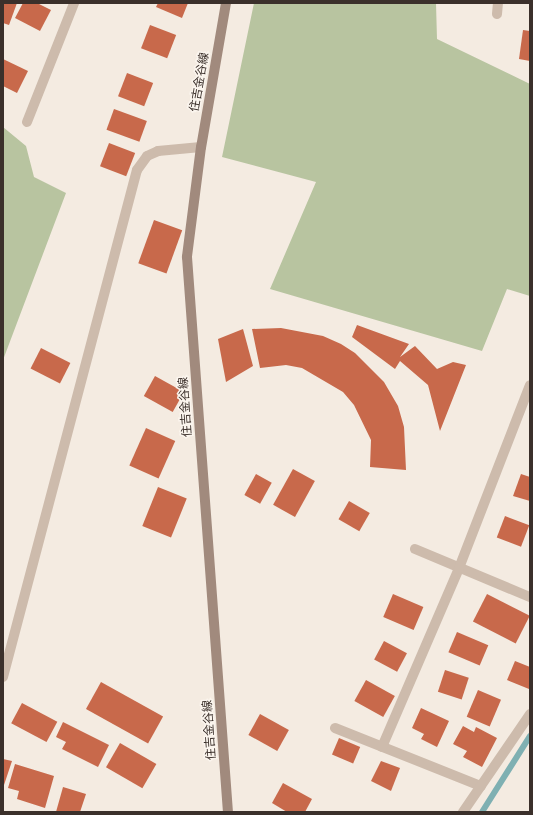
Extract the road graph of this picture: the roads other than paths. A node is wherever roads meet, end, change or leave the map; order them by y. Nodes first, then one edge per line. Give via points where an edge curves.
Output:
1 (74, 3) edge
2 (226, 3) edge
3 (498, 3) edge
4 (497, 14) dead end
5 (27, 122) dead end
6 (201, 147) junction
7 (530, 385) edge
8 (415, 549) dead end
9 (460, 568) junction
10 (530, 596) edge
11 (3, 677) edge
12 (530, 714) edge
13 (335, 728) dead end
14 (382, 747) junction
15 (481, 786) junction
16 (228, 812) edge
17 (464, 812) edge

1 - 5 street
2 - 6 main road, 住吉金谷線
3 - 4 street
6 - 11 street via 158,151 147,156 137,170
6 - 16 main road, 住吉金谷線 via 187,256
7 - 9 street
8 - 9 street
9 - 10 street
9 - 14 street
12 - 15 street
13 - 14 street
14 - 15 street
15 - 17 street

